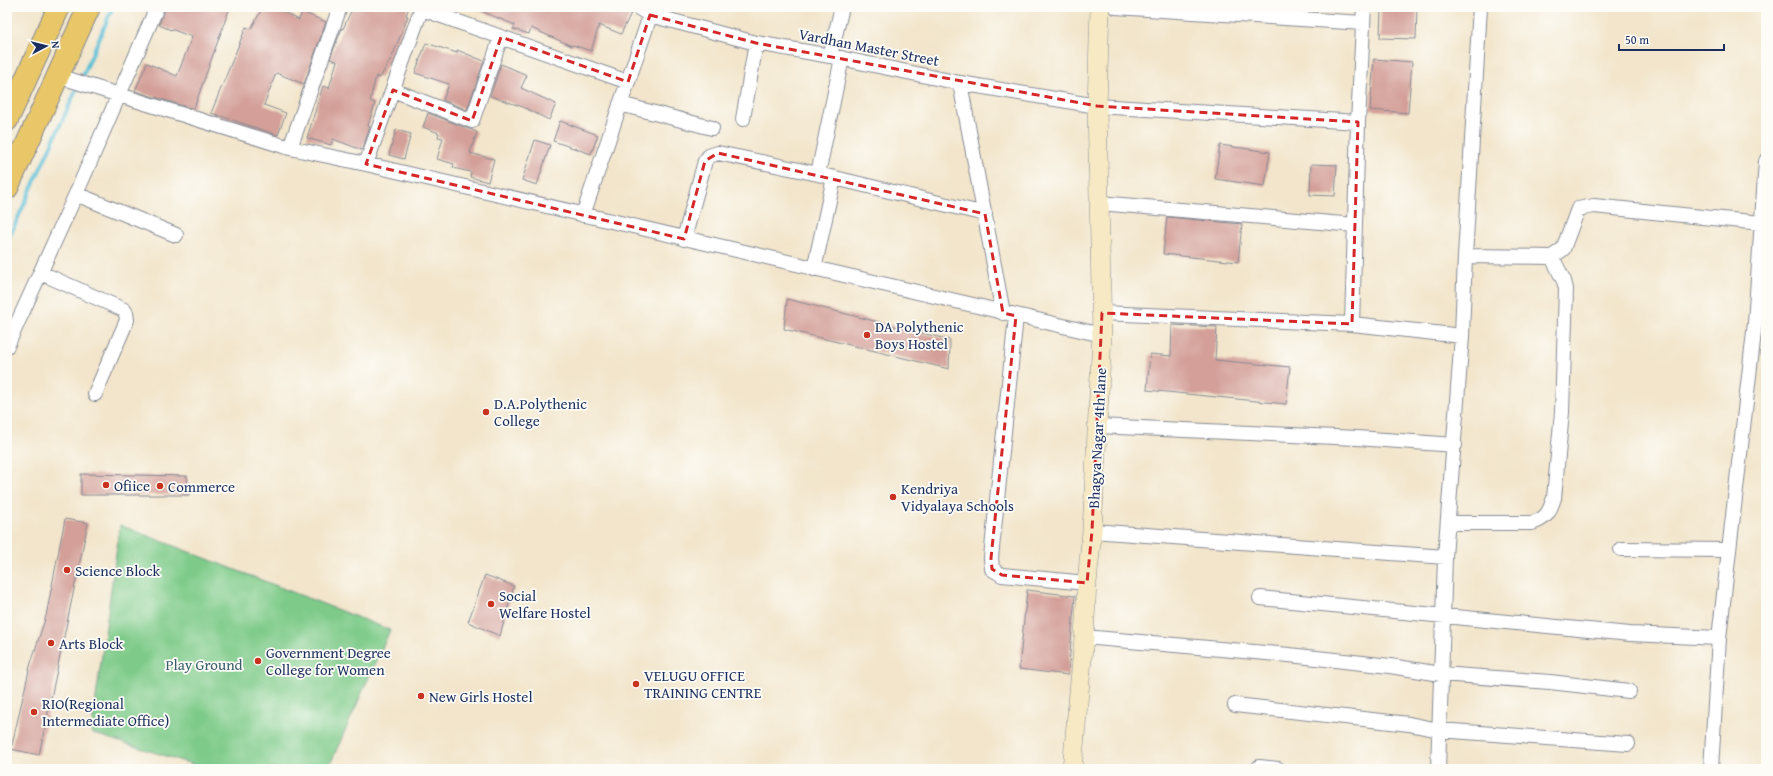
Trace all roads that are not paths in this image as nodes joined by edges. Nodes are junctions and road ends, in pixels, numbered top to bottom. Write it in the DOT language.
graph roads {
  1 [pos="59,7"];
  2 [pos="89,7"];
  3 [pos="157,7"];
  4 [pos="340,7"];
  5 [pos="637,7"];
  6 [pos="842,7"];
  7 [pos="1100,7"];
  8 [pos="1116,7"];
  9 [pos="1364,7"];
  10 [pos="1480,7"];
  11 [pos="422,8"];
  12 [pos="652,11"];
  13 [pos="1363,23"];
  14 [pos="501,37"];
  15 [pos="756,43"];
  16 [pos="836,57"];
  17 [pos="58,76"];
  18 [pos="628,82"];
  19 [pos="960,83"];
  20 [pos="393,90"];
  21 [pos="118,94"];
  22 [pos="620,104"];
  23 [pos="1097,106"];
  24 [pos="743,119"];
  25 [pos="7,120"];
  26 [pos="1358,122"];
  27 [pos="712,128"];
  28 [pos="290,148"];
  29 [pos="1766,162"];
  30 [pos="366,164"];
  31 [pos="818,174"];
  32 [pos="834,178"];
  33 [pos="7,188"];
  34 [pos="76,194"];
  35 [pos="1099,203"];
  36 [pos="984,214"];
  37 [pos="583,215"];
  38 [pos="1761,223"];
  39 [pos="1355,225"];
  40 [pos="176,235"];
  41 [pos="684,239"];
  42 [pos="1465,256"];
  43 [pos="1552,257"];
  44 [pos="814,269"];
  45 [pos="40,273"];
  46 [pos="1102,313"];
  47 [pos="1010,314"];
  48 [pos="1352,324"];
  49 [pos="1102,335"];
  50 [pos="1462,336"];
  51 [pos="7,346"];
  52 [pos="95,394"];
  53 [pos="1097,426"];
  54 [pos="1455,444"];
  55 [pos="1449,523"];
  56 [pos="1092,531"];
  57 [pos="1621,549"];
  58 [pos="1729,550"];
  59 [pos="1445,557"];
  60 [pos="1087,583"];
  61 [pos="1260,598"];
  62 [pos="1442,616"];
  63 [pos="1084,637"];
  64 [pos="1719,638"];
  65 [pos="1441,674"];
  66 [pos="1629,691"];
  67 [pos="1235,705"];
  68 [pos="1439,730"];
  69 [pos="1628,744"];
  70 [pos="1259,767"];
  71 [pos="1072,769"];
  72 [pos="1278,769"];
  73 [pos="1438,769"];
  74 [pos="1711,769"];
  1 -- 25 [label="main road"];
  2 -- 17 [label="main road"];
  3 -- 21 [label="street"];
  4 -- 28 [label="street"];
  5 -- 12 [label="street, Vardhan Master Street"];
  6 -- 16 [label="street"];
  7 -- 23 [label="main road, Bhagya Nagar 4th lane"];
  8 -- 13 [label="street"];
  9 -- 13 [label="street"];
  10 -- 42 [label="street"];
  11 -- 14 [label="street"];
  11 -- 20 [label="street"];
  12 -- 15 [label="street, Vardhan Master Street"];
  12 -- 18 [label="street"];
  13 -- 26 [label="street"];
  14 -- 18 [label="street"];
  14 -- 20 [label="street"];
  15 -- 16 [label="street, Vardhan Master Street"];
  15 -- 24 [label="street"];
  16 -- 19 [label="street, Vardhan Master Street"];
  16 -- 31 [label="street"];
  17 -- 21 [label="street"];
  17 -- 33 [label="main road"];
  18 -- 22 [label="street"];
  19 -- 23 [label="street, Vardhan Master Street"];
  19 -- 36 [label="street"];
  20 -- 30 [label="street"];
  21 -- 28 [label="street"];
  21 -- 34 [label="street"];
  22 -- 27 [label="street"];
  22 -- 37 [label="street"];
  23 -- 26 [label="street, Vardhan Master Street"];
  23 -- 35 [label="main road, Bhagya Nagar 4th lane"];
  26 -- 39 [label="street"];
  28 -- 30 [label="street"];
  29 -- 38 [label="street"];
  30 -- 37 [label="street"];
  31 -- 32 [label="street"];
  31 -- 41 [label="street"];
  32 -- 36 [label="street"];
  32 -- 44 [label="street"];
  34 -- 40 [label="street"];
  34 -- 45 [label="street"];
  35 -- 39 [label="street"];
  35 -- 46 [label="main road, Bhagya Nagar 4th lane"];
  36 -- 47 [label="street"];
  37 -- 41 [label="street"];
  38 -- 43 [label="street"];
  38 -- 58 [label="street"];
  39 -- 48 [label="street"];
  41 -- 44 [label="street"];
  42 -- 43 [label="street"];
  42 -- 50 [label="street"];
  43 -- 55 [label="street"];
  44 -- 47 [label="street"];
  45 -- 51 [label="street"];
  45 -- 52 [label="street"];
  46 -- 48 [label="street"];
  46 -- 49 [label="main road, Bhagya Nagar 4th lane"];
  47 -- 49 [label="street"];
  47 -- 60 [label="street"];
  48 -- 50 [label="street"];
  49 -- 53 [label="main road, Bhagya Nagar 4th lane"];
  50 -- 54 [label="street"];
  53 -- 54 [label="street"];
  53 -- 56 [label="main road, Bhagya Nagar 4th lane"];
  54 -- 55 [label="street"];
  55 -- 59 [label="street"];
  56 -- 59 [label="street"];
  56 -- 60 [label="main road, Bhagya Nagar 4th lane"];
  57 -- 58 [label="street"];
  58 -- 64 [label="street"];
  59 -- 62 [label="street"];
  60 -- 63 [label="main road, Bhagya Nagar 4th lane"];
  61 -- 62 [label="street"];
  62 -- 64 [label="street"];
  62 -- 65 [label="street"];
  63 -- 65 [label="street"];
  63 -- 71 [label="main road, Bhagya Nagar 4th lane"];
  64 -- 74 [label="street"];
  65 -- 66 [label="street"];
  65 -- 68 [label="street"];
  67 -- 68 [label="street"];
  68 -- 69 [label="street"];
  68 -- 73 [label="street"];
  70 -- 72 [label="street"];
}
